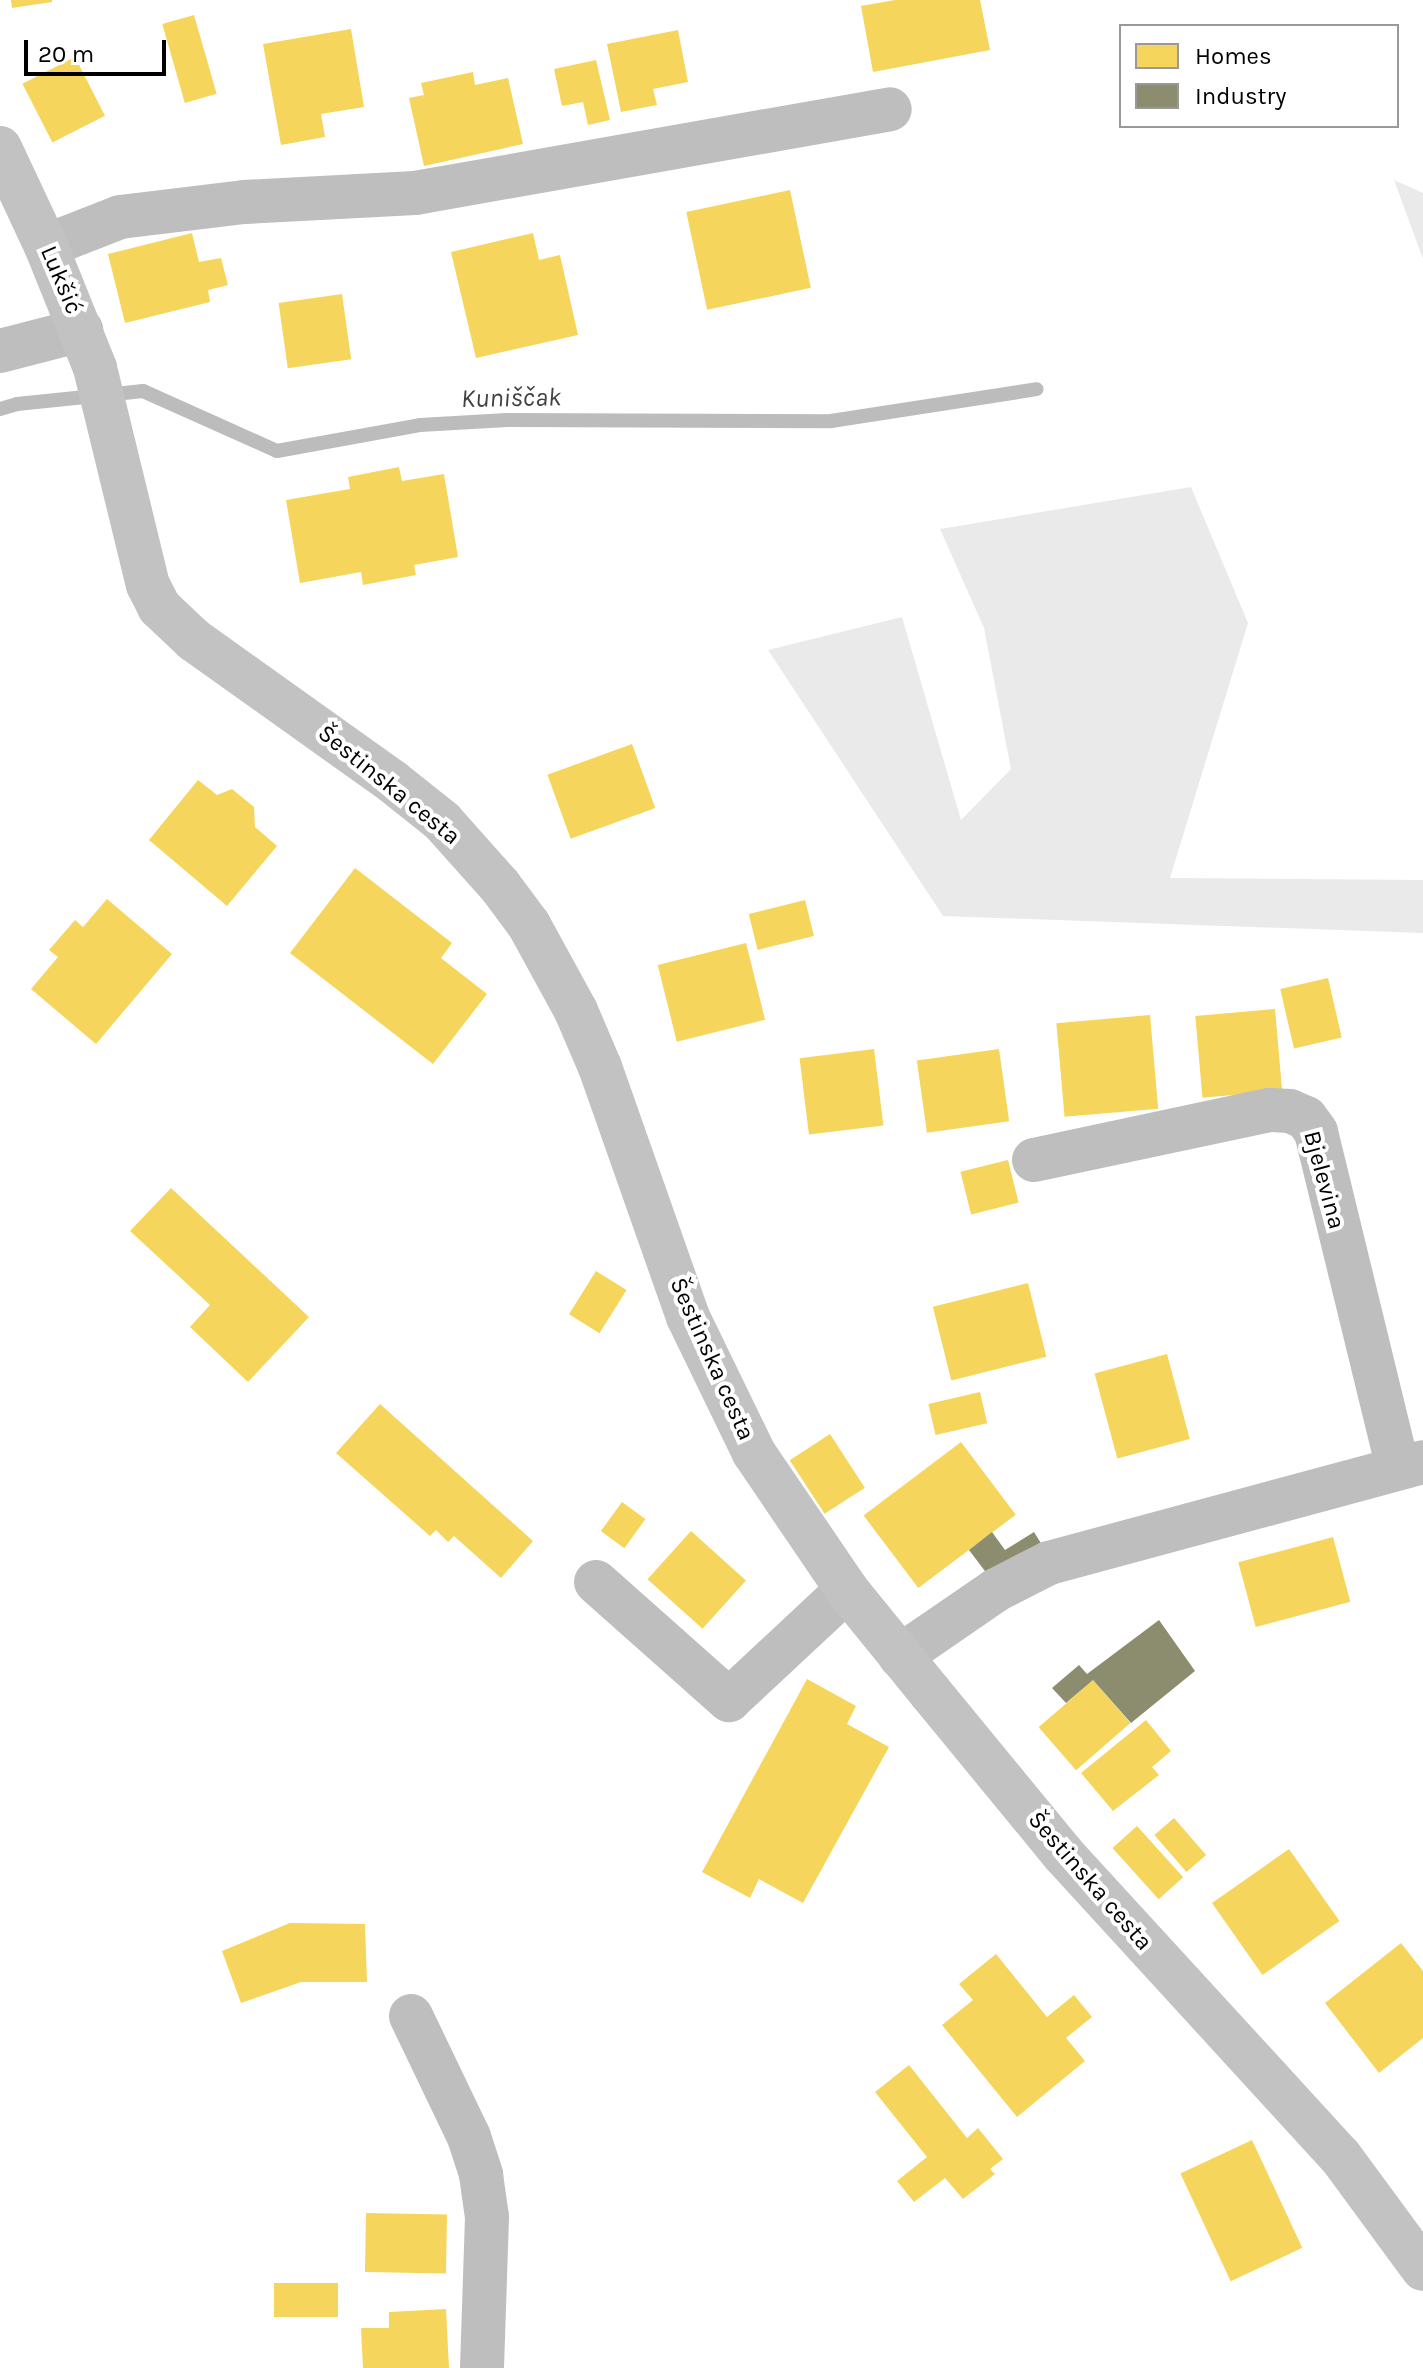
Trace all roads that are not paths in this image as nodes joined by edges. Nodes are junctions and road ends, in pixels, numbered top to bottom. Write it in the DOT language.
graph roads {
  1 [pos="890,109"];
  2 [pos="0,148"];
  3 [pos="46,246"];
  4 [pos="88,349"];
  5 [pos="0,351"];
  6 [pos="109,418"];
  7 [pos="1034,1160"];
  8 [pos="1410,1465"];
  9 [pos="596,1582"];
  10 [pos="847,1590"];
  11 [pos="900,1656"];
  12 [pos="411,2016"];
  13 [pos="1423,2269"];
  14 [pos="482,2368"];
  1 -- 3 [label="street"];
  2 -- 3 [label="main road, Lukšić"];
  3 -- 4 [label="main road, Lukšić"];
  4 -- 5 [label="street"];
  4 -- 6 [label="main road, Lukšić"];
  6 -- 10 [label="main road, Šestinska cesta"];
  7 -- 8 [label="street, Bjelevina"];
  8 -- 11 [label="street, Bjelevina"];
  9 -- 10 [label="street"];
  10 -- 11 [label="main road, Šestinska cesta"];
  11 -- 13 [label="main road, Šestinska cesta"];
  12 -- 14 [label="street"];
}
